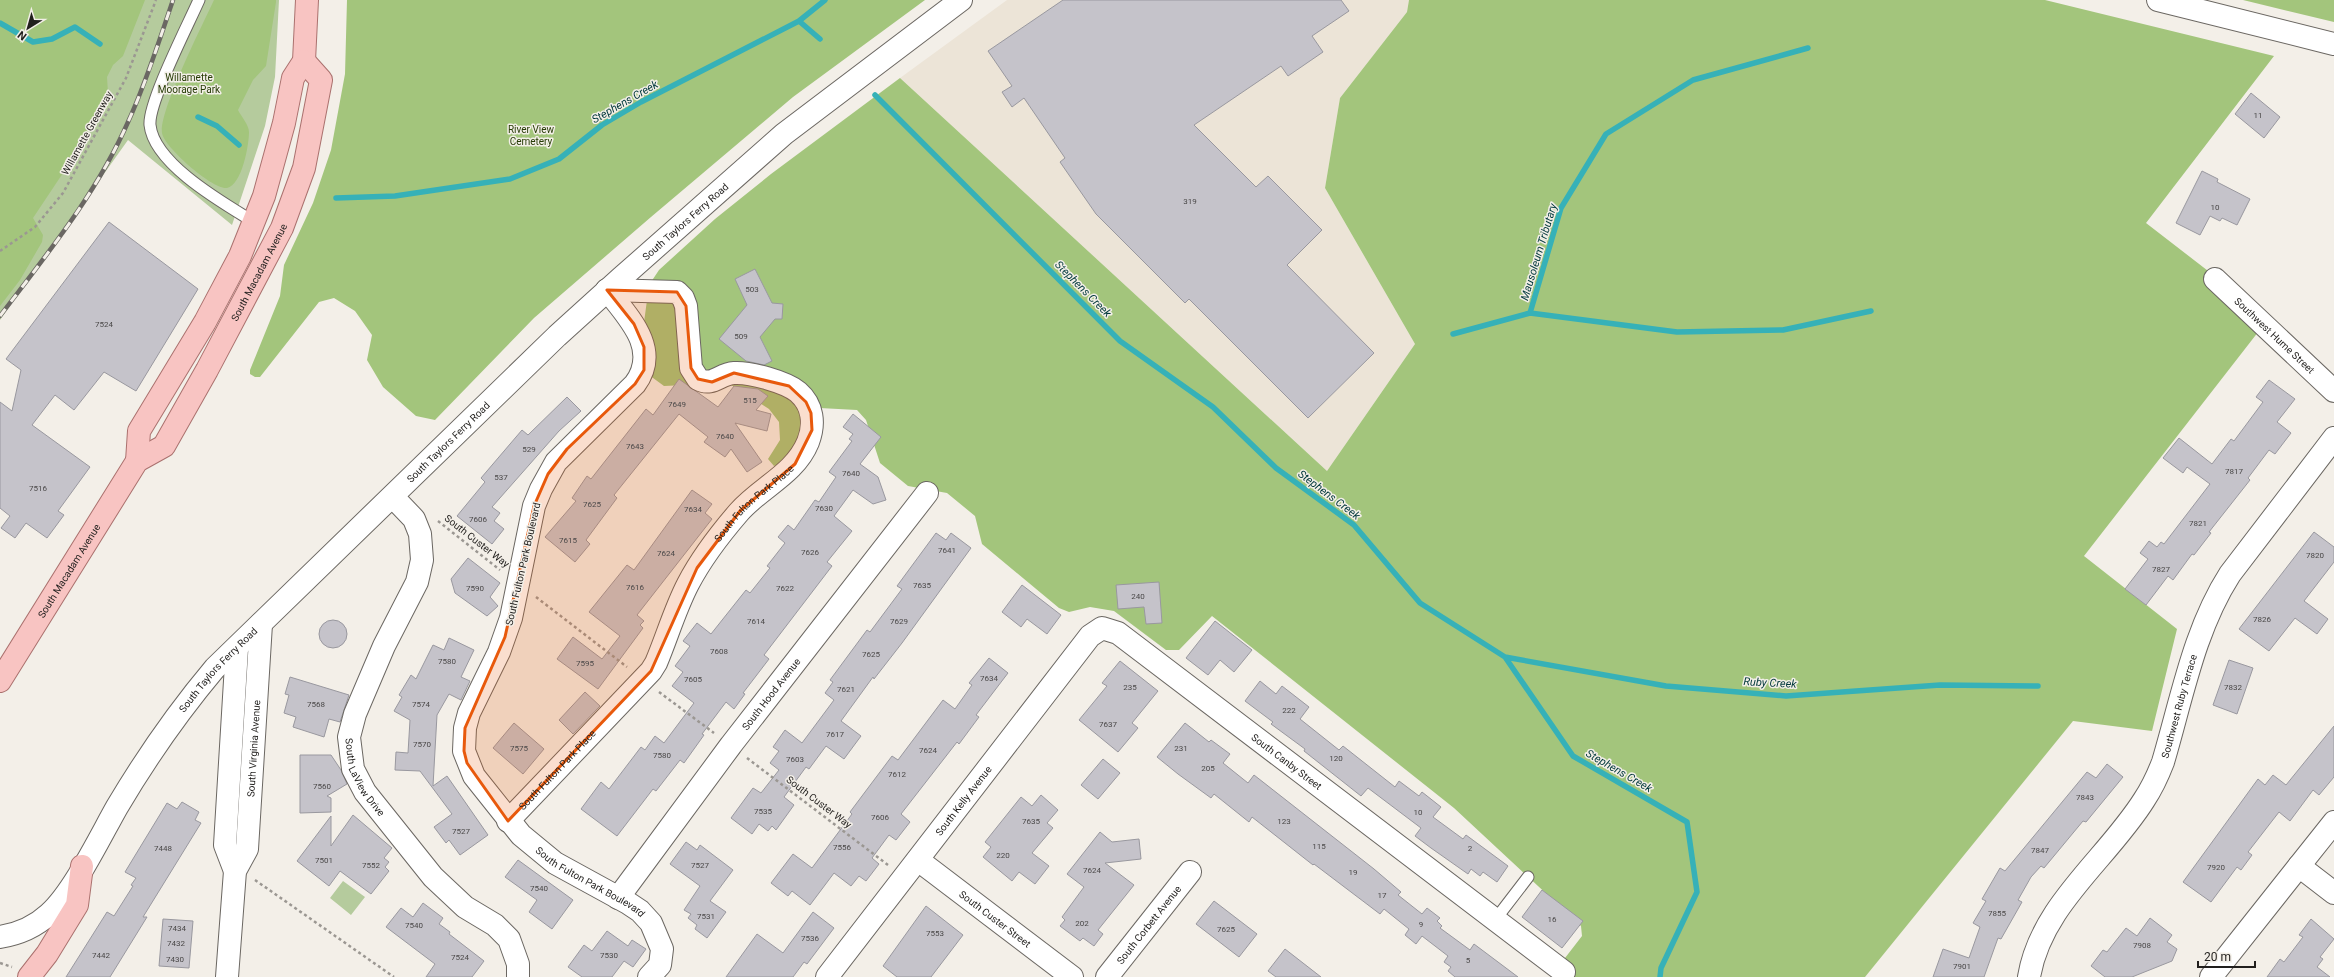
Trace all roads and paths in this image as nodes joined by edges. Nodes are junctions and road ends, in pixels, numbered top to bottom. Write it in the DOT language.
graph roads {
  1 [pos="156,0"];
  2 [pos="199,0"];
  3 [pos="307,0"];
  4 [pos="961,0"];
  5 [pos="2158,0"];
  6 [pos="2334,44"];
  7 [pos="304,61"];
  8 [pos="254,222"];
  9 [pos="0,251"];
  10 [pos="267,257"];
  11 [pos="2215,279"];
  12 [pos="607,290"];
  13 [pos="2334,391"];
  14 [pos="2334,438"];
  15 [pos="137,461"];
  16 [pos="927,493"];
  17 [pos="393,496"];
  18 [pos="414,519"];
  19 [pos="501,571"];
  20 [pos="546,605"];
  21 [pos="261,624"];
  22 [pos="1102,628"];
  23 [pos="237,648"];
  24 [pos="629,669"];
  25 [pos="0,681"];
  26 [pos="659,691"];
  27 [pos="718,735"];
  28 [pos="743,755"];
  29 [pos="508,820"];
  30 [pos="2334,822"];
  31 [pos="918,860"];
  32 [pos="885,862"];
  33 [pos="82,866"];
  34 [pos="2298,866"];
  35 [pos="235,871"];
  36 [pos="1190,872"];
  37 [pos="1528,878"];
  38 [pos="260,883"];
  39 [pos="2334,894"];
  40 [pos="618,898"];
  41 [pos="1495,920"];
  42 [pos="0,937"];
  43 [pos="0,963"];
  44 [pos="1564,972"];
  45 [pos="24,974"];
  46 [pos="227,977"];
  47 [pos="394,977"];
  48 [pos="518,977"];
  49 [pos="649,977"];
  50 [pos="828,977"];
  51 [pos="1072,977"];
  52 [pos="1107,977"];
  53 [pos="2028,977"];
  54 [pos="2212,977"];
  1 -- 9 [label="path, Willamette Greenway"];
  2 -- 8 [label="lane"];
  3 -- 7 [label="main road"];
  4 -- 12 [label="street, South Taylors Ferry Road"];
  5 -- 6 [label="street"];
  7 -- 8 [label="main road, South Macadam Avenue"];
  7 -- 10 [label="main road, South Macadam Avenue"];
  8 -- 10 [label="main road"];
  8 -- 15 [label="main road, South Macadam Avenue"];
  10 -- 15 [label="main road, South Macadam Avenue"];
  11 -- 13 [label="street, Southwest Hume Street"];
  12 -- 17 [label="street, South Taylors Ferry Road"];
  12 -- 29 [label="street, South Fulton Park Boulevard"];
  12 -- 29 [label="street, South Fulton Park Place"];
  14 -- 53 [label="street, Southwest Ruby Terrace"];
  15 -- 25 [label="main road, South Macadam Avenue"];
  16 -- 40 [label="street, South Hood Avenue"];
  17 -- 18 [label="street, South LaView Drive"];
  17 -- 21 [label="street, South Taylors Ferry Road"];
  18 -- 19 [label="path, South Custer Way"];
  18 -- 48 [label="street, South LaView Drive"];
  20 -- 24 [label="path"];
  21 -- 23 [label="street, South Taylors Ferry Road"];
  21 -- 35 [label="street, South Virginia Avenue"];
  22 -- 31 [label="street, South Kelly Avenue"];
  22 -- 41 [label="street, South Canby Street"];
  23 -- 33 [label="street, South Taylors Ferry Road"];
  23 -- 35 [label="street, South Virginia Avenue"];
  26 -- 27 [label="path"];
  28 -- 32 [label="path, South Custer Way"];
  29 -- 40 [label="street, South Fulton Park Boulevard"];
  30 -- 34 [label="street"];
  31 -- 50 [label="street, South Kelly Avenue"];
  31 -- 51 [label="street, South Custer Street"];
  33 -- 42 [label="street, South Taylors Ferry Road"];
  33 -- 45 [label="main road"];
  34 -- 39 [label="street"];
  34 -- 54 [label="street"];
  35 -- 46 [label="street, South Virginia Avenue"];
  36 -- 52 [label="street, South Corbett Avenue"];
  37 -- 41 [label="lane"];
  38 -- 47 [label="path"];
  40 -- 49 [label="street, South Fulton Park Boulevard"];
  41 -- 44 [label="street, South Canby Street"];
  43 -- 45 [label="path"];
}
